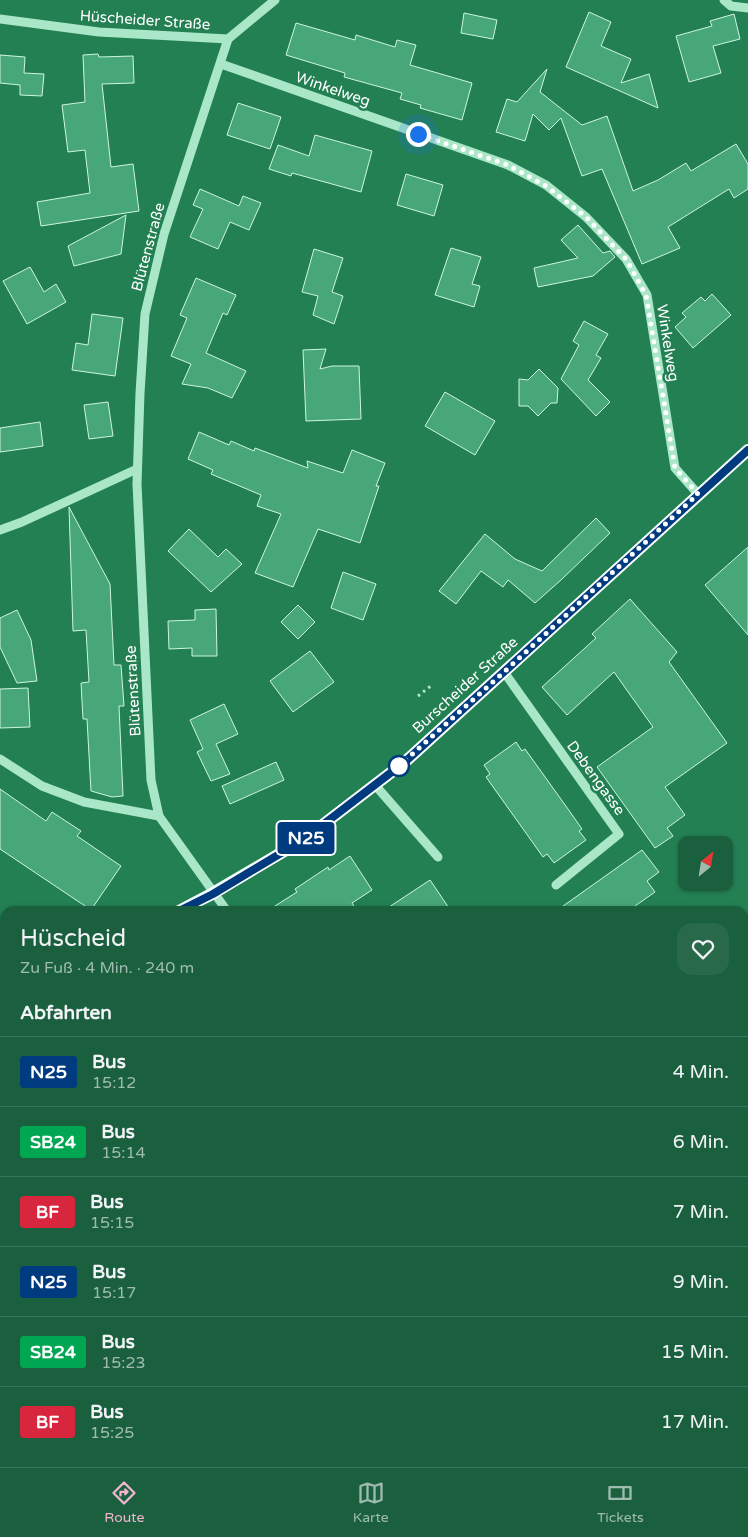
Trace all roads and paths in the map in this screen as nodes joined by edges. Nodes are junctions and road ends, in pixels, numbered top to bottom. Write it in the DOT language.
graph roads {
  1 [pos="275,0"];
  2 [pos="724,0"];
  3 [pos="748,8"];
  4 [pos="0,19"];
  5 [pos="228,39"];
  6 [pos="221,64"];
  7 [pos="748,450"];
  8 [pos="137,469"];
  9 [pos="698,494"];
  10 [pos="0,530"];
  11 [pos="504,672"];
  12 [pos="432,685"];
  13 [pos="418,696"];
  14 [pos="0,759"];
  15 [pos="375,785"];
  16 [pos="159,816"];
  17 [pos="438,857"];
  18 [pos="556,885"];
  19 [pos="213,894"];
  20 [pos="189,906"];
  21 [pos="223,906"];
  1 -- 5 [label="street, Hüscheider Straße"];
  2 -- 3 [label="street"];
  4 -- 5 [label="street, Hüscheider Straße"];
  5 -- 6 [label="street, Blütenstraße"];
  6 -- 8 [label="street, Blütenstraße"];
  6 -- 9 [label="street, Winkelweg"];
  7 -- 9 [label="main road, Burscheider Straße"];
  8 -- 10 [label="street"];
  8 -- 16 [label="street, Blütenstraße"];
  9 -- 11 [label="main road, Burscheider Straße"];
  11 -- 15 [label="main road, Burscheider Straße"];
  11 -- 18 [label="street, Debengasse"];
  12 -- 13 [label="path"];
  14 -- 16 [label="street"];
  15 -- 17 [label="street"];
  15 -- 19 [label="main road, Burscheider Straße"];
  16 -- 19 [label="street, Blütenstraße"];
  19 -- 20 [label="main road, Burscheider Straße"];
  19 -- 21 [label="street, Blütenstraße"];
}
